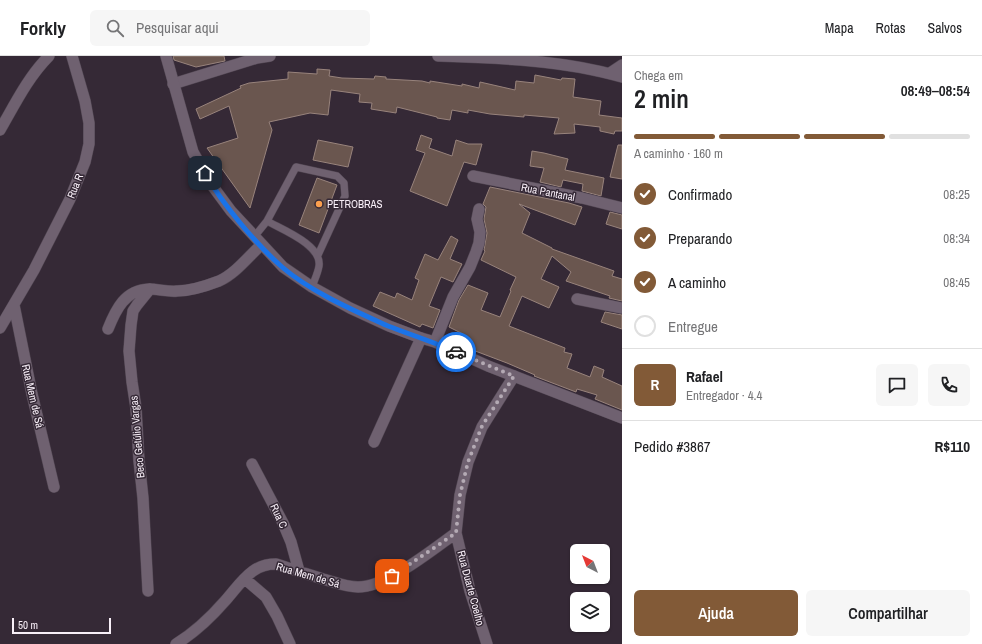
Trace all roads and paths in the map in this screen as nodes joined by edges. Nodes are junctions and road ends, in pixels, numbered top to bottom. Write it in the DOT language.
graph roads {
  1 [pos="49,56"];
  2 [pos="72,56"];
  3 [pos="166,56"];
  4 [pos="270,56"];
  5 [pos="438,56"];
  6 [pos="471,56"];
  7 [pos="622,65"];
  8 [pos="610,73"];
  9 [pos="622,77"];
  10 [pos="173,84"];
  11 [pos="0,130"];
  12 [pos="473,176"];
  13 [pos="622,208"];
  14 [pos="479,209"];
  15 [pos="267,221"];
  16 [pos="257,241"];
  17 [pos="318,255"];
  18 [pos="312,287"];
  19 [pos="150,289"];
  20 [pos="577,299"];
  21 [pos="14,306"];
  22 [pos="622,308"];
  23 [pos="0,328"];
  24 [pos="108,329"];
  25 [pos="421,338"];
  26 [pos="435,342"];
  27 [pos="514,376"];
  28 [pos="622,418"];
  29 [pos="374,442"];
  30 [pos="252,464"];
  31 [pos="54,487"];
  32 [pos="456,533"];
  33 [pos="299,571"];
  34 [pos="245,579"];
  35 [pos="148,591"];
  36 [pos="176,644"];
  37 [pos="290,644"];
  38 [pos="487,644"];
  1 -- 11 [label="street"];
  2 -- 21 [label="street, Rua R"];
  3 -- 10 [label="street"];
  4 -- 10 [label="street"];
  5 -- 6 [label="street"];
  6 -- 8 [label="street"];
  7 -- 8 [label="street"];
  8 -- 9 [label="street"];
  10 -- 16 [label="street"];
  12 -- 13 [label="street, Rua Pantanal"];
  14 -- 26 [label="street"];
  15 -- 16 [label="lane"];
  15 -- 17 [label="lane"];
  15 -- 17 [label="lane"];
  16 -- 18 [label="street"];
  16 -- 19 [label="street"];
  17 -- 18 [label="lane"];
  18 -- 25 [label="street"];
  19 -- 24 [label="street"];
  19 -- 35 [label="street, Beco Getúlio Vargas"];
  20 -- 22 [label="street"];
  21 -- 23 [label="street"];
  21 -- 31 [label="street, Rua Mem de Sá"];
  25 -- 26 [label="street"];
  25 -- 29 [label="street"];
  26 -- 27 [label="street"];
  27 -- 28 [label="street"];
  27 -- 32 [label="street, Rua Duarte Coelho"];
  30 -- 33 [label="street, Rua C"];
  32 -- 33 [label="street, Rua Mem de Sá"];
  32 -- 38 [label="street, Rua Duarte Coelho"];
  33 -- 34 [label="street, Rua Mem de Sá"];
  34 -- 36 [label="street, Rua Mem de Sá"];
  34 -- 37 [label="street"];
}
